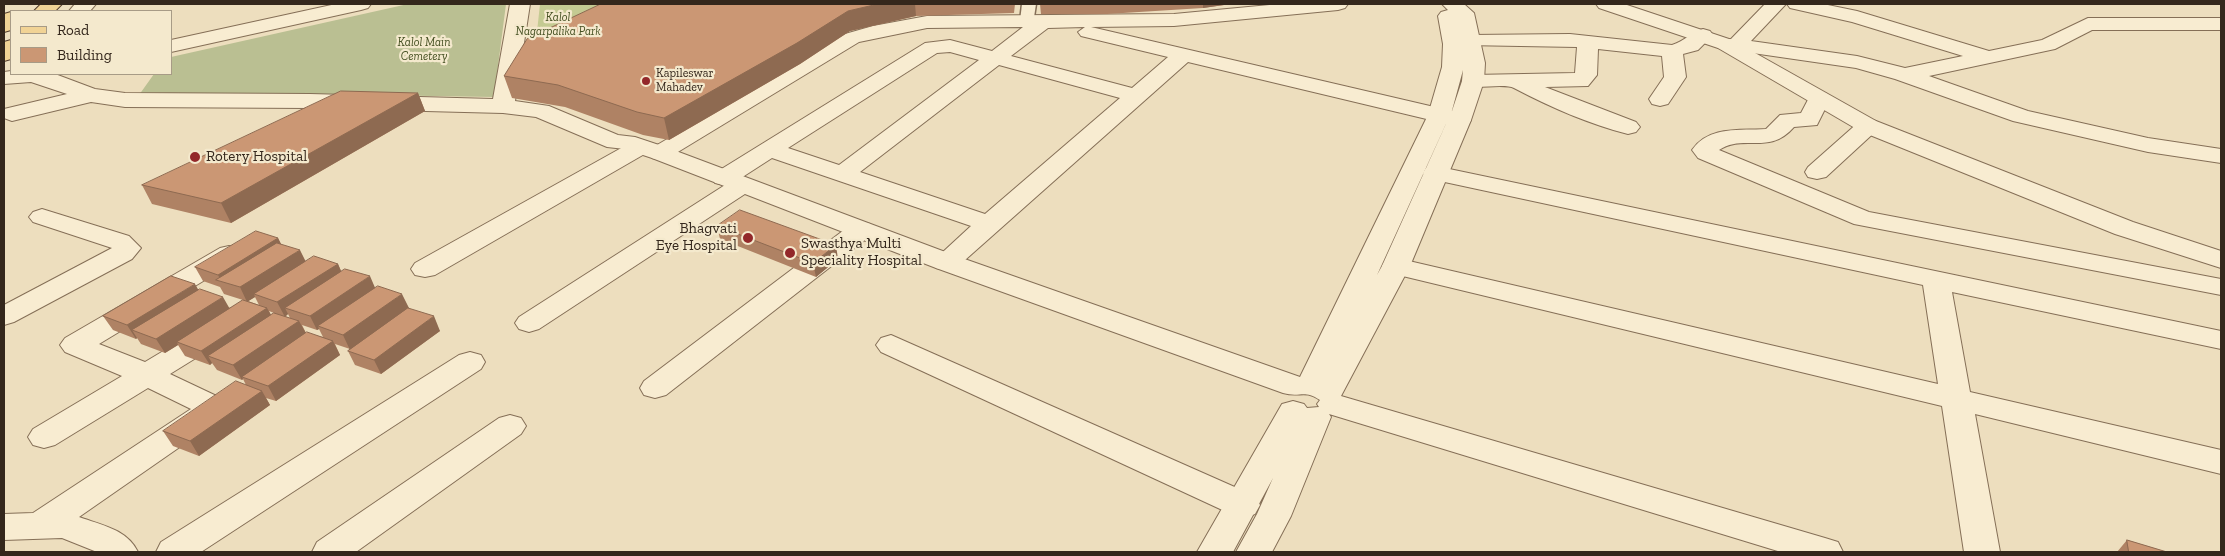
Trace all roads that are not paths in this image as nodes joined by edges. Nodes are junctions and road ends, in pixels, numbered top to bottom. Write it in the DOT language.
graph roads {
  1 [pos="361,4"];
  2 [pos="520,4"];
  3 [pos="1338,4"];
  4 [pos="1606,4"];
  5 [pos="1776,4"];
  6 [pos="1797,4"];
  7 [pos="1453,5"];
  8 [pos="1244,8"];
  9 [pos="1033,15"];
  10 [pos="2221,24"];
  11 [pos="1703,35"];
  12 [pos="1588,41"];
  13 [pos="1471,42"];
  14 [pos="1730,44"];
  15 [pos="172,46"];
  16 [pos="1672,51"];
  17 [pos="1184,54"];
  18 [pos="996,57"];
  19 [pos="1989,58"];
  20 [pos="1903,74"];
  21 [pos="30,75"];
  22 [pos="37,75"];
  23 [pos="40,75"];
  24 [pos="4,78"];
  25 [pos="1473,81"];
  26 [pos="1516,81"];
  27 [pos="91,96"];
  28 [pos="1137,96"];
  29 [pos="1660,99"];
  30 [pos="1819,99"];
  31 [pos="503,106"];
  32 [pos="1450,118"];
  33 [pos="8,121"];
  34 [pos="1868,126"];
  35 [pos="1628,127"];
  36 [pos="637,149"];
  37 [pos="769,149"];
  38 [pos="2221,156"];
  39 [pos="1817,172"];
  40 [pos="1435,173"];
  41 [pos="842,174"];
  42 [pos="732,185"];
  43 [pos="42,217"];
  44 [pos="989,224"];
  45 [pos="856,234"];
  46 [pos="239,248"];
  47 [pos="2221,260"];
  48 [pos="946,262"];
  49 [pos="1396,266"];
  50 [pos="425,269"];
  51 [pos="1936,279"];
  52 [pos="2221,287"];
  53 [pos="4,316"];
  54 [pos="238,319"];
  55 [pos="529,323"];
  56 [pos="2221,340"];
  57 [pos="892,345"];
  58 [pos="470,362"];
  59 [pos="148,375"];
  60 [pos="655,388"];
  61 [pos="1956,398"];
  62 [pos="1309,399"];
  63 [pos="510,426"];
  64 [pos="44,437"];
  65 [pos="2221,462"];
  66 [pos="1242,505"];
  67 [pos="39,526"];
  68 [pos="4,527"];
  69 [pos="120,552"];
  70 [pos="174,552"];
  71 [pos="330,552"];
  72 [pos="1215,552"];
  73 [pos="1254,552"];
  74 [pos="1825,552"];
  75 [pos="1982,552"];
  1 -- 15 [label="street"];
  2 -- 31 [label="street"];
  3 -- 8 [label="street"];
  4 -- 11 [label="street"];
  5 -- 14 [label="street"];
  6 -- 19 [label="street"];
  7 -- 13 [label="street"];
  7 -- 32 [label="street"];
  8 -- 9 [label="street"];
  9 -- 17 [label="street"];
  9 -- 18 [label="street"];
  9 -- 36 [label="street"];
  10 -- 19 [label="street"];
  11 -- 14 [label="street"];
  11 -- 16 [label="street"];
  12 -- 13 [label="street"];
  12 -- 16 [label="street"];
  12 -- 26 [label="street"];
  13 -- 25 [label="street"];
  14 -- 20 [label="street"];
  14 -- 30 [label="street"];
  16 -- 29 [label="street"];
  17 -- 28 [label="street"];
  17 -- 32 [label="street"];
  18 -- 28 [label="street"];
  18 -- 37 [label="street"];
  18 -- 41 [label="street"];
  19 -- 20 [label="street"];
  20 -- 38 [label="street"];
  21 -- 24 [label="street"];
  22 -- 33 [label="street"];
  23 -- 27 [label="street"];
  25 -- 26 [label="street"];
  25 -- 32 [label="street"];
  26 -- 35 [label="street"];
  27 -- 31 [label="street"];
  27 -- 33 [label="street"];
  28 -- 44 [label="street"];
  30 -- 34 [label="street"];
  30 -- 52 [label="street"];
  31 -- 36 [label="street"];
  32 -- 40 [label="street"];
  32 -- 62 [label="street"];
  34 -- 39 [label="street"];
  34 -- 47 [label="street"];
  36 -- 42 [label="street"];
  36 -- 50 [label="street"];
  37 -- 41 [label="street"];
  37 -- 42 [label="street"];
  40 -- 49 [label="street"];
  40 -- 51 [label="street"];
  41 -- 44 [label="street"];
  42 -- 45 [label="street"];
  42 -- 55 [label="street"];
  43 -- 53 [label="street"];
  44 -- 48 [label="street"];
  45 -- 48 [label="street"];
  45 -- 60 [label="street"];
  45 -- 62 [label="street"];
  46 -- 59 [label="street"];
  48 -- 62 [label="street"];
  49 -- 61 [label="street"];
  49 -- 62 [label="street"];
  51 -- 56 [label="street"];
  51 -- 61 [label="street"];
  54 -- 59 [label="street"];
  57 -- 66 [label="street"];
  58 -- 70 [label="street"];
  59 -- 64 [label="street"];
  59 -- 67 [label="street"];
  61 -- 65 [label="street"];
  61 -- 75 [label="street"];
  62 -- 66 [label="street"];
  62 -- 73 [label="street"];
  62 -- 74 [label="street"];
  63 -- 71 [label="street"];
  66 -- 72 [label="street"];
  67 -- 68 [label="street"];
  67 -- 69 [label="street"];
}
